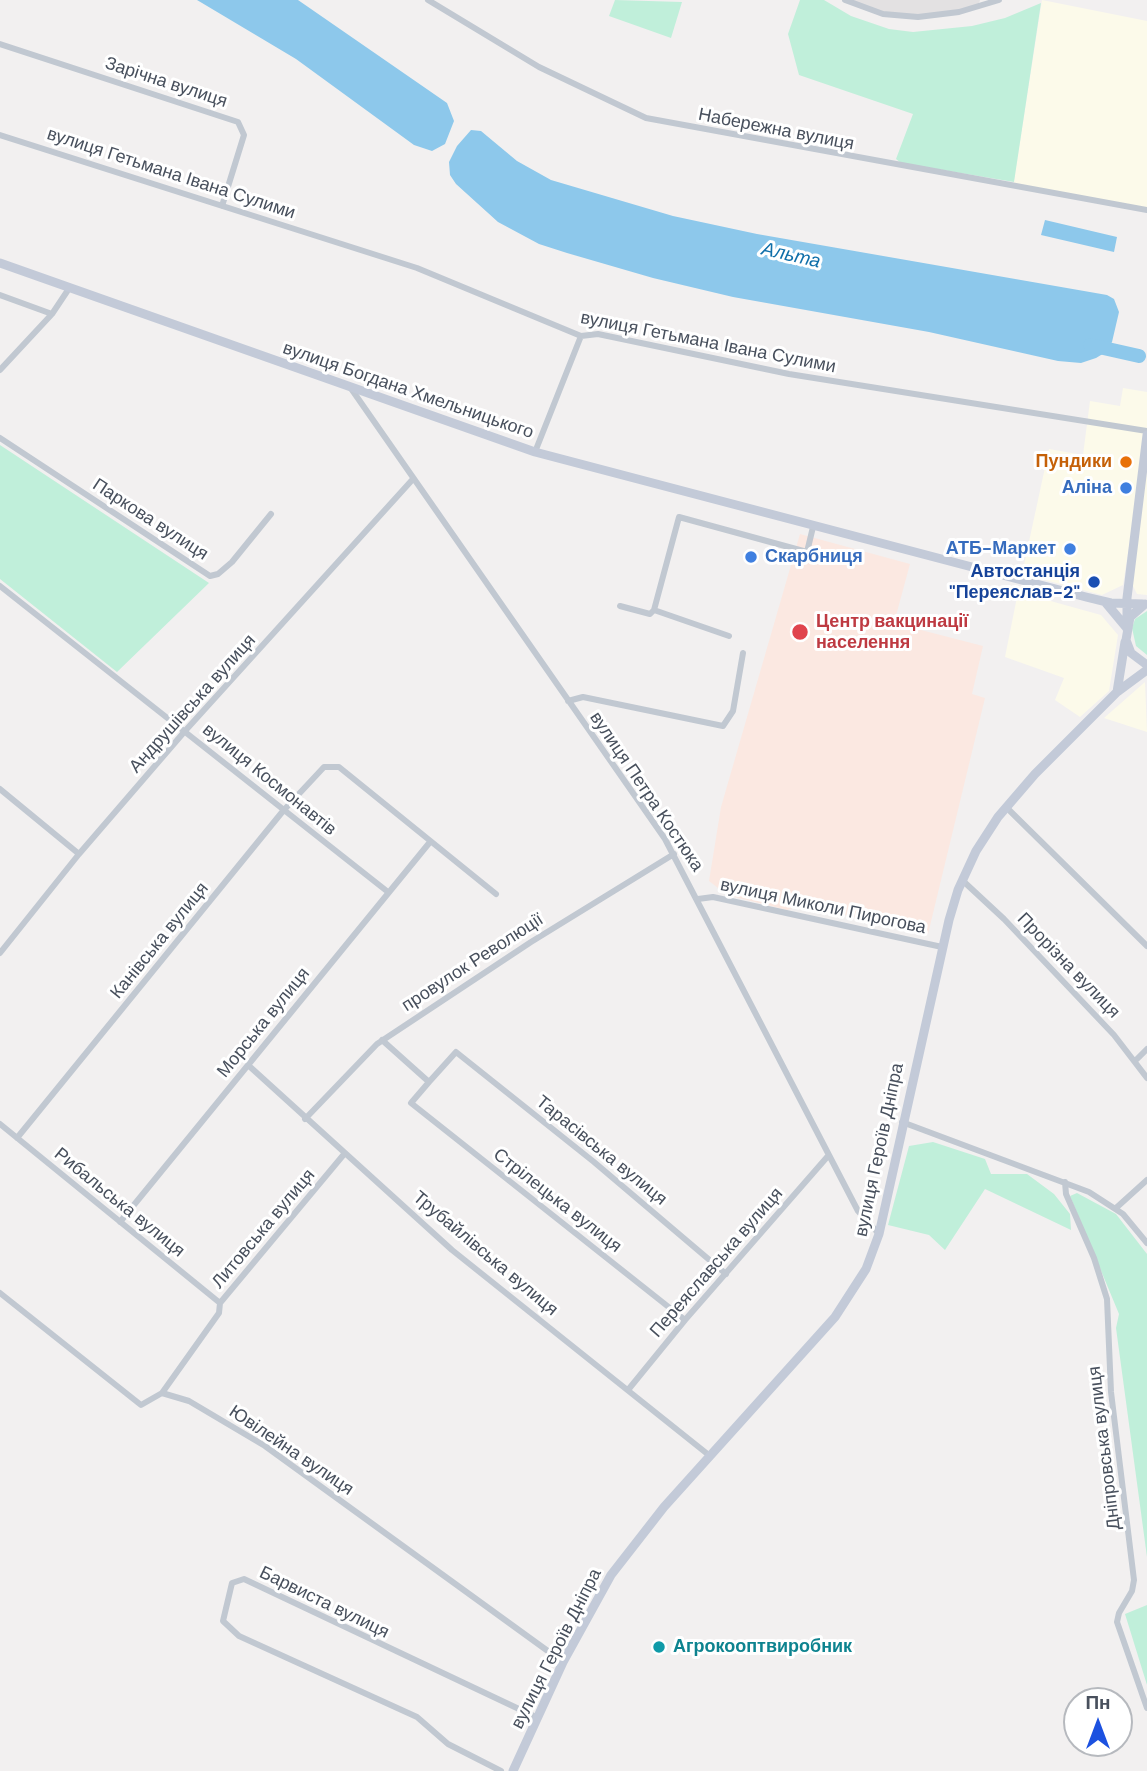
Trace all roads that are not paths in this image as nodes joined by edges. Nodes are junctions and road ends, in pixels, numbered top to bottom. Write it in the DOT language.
graph roads {
  1 [pos="428,0"];
  2 [pos="845,0"];
  3 [pos="999,0"];
  4 [pos="0,44"];
  5 [pos="0,135"];
  6 [pos="222,206"];
  7 [pos="1147,210"];
  8 [pos="0,263"];
  9 [pos="70,287"];
  10 [pos="0,295"];
  11 [pos="52,314"];
  12 [pos="581,336"];
  13 [pos="0,370"];
  14 [pos="350,387"];
  15 [pos="1147,433"];
  16 [pos="0,438"];
  17 [pos="534,452"];
  18 [pos="413,479"];
  19 [pos="271,514"];
  20 [pos="813,527"];
  21 [pos="1128,584"];
  22 [pos="0,586"];
  23 [pos="1103,601"];
  24 [pos="1126,604"];
  25 [pos="1145,604"];
  26 [pos="620,606"];
  27 [pos="654,610"];
  28 [pos="1127,629"];
  29 [pos="729,636"];
  30 [pos="1126,640"];
  31 [pos="743,653"];
  32 [pos="1147,667"];
  33 [pos="1117,692"];
  34 [pos="568,701"];
  35 [pos="185,731"];
  36 [pos="0,789"];
  37 [pos="1006,807"];
  38 [pos="283,811"];
  39 [pos="430,842"];
  40 [pos="79,854"];
  41 [pos="674,854"];
  42 [pos="961,880"];
  43 [pos="388,892"];
  44 [pos="496,894"];
  45 [pos="698,899"];
  46 [pos="1147,946"];
  47 [pos="942,947"];
  48 [pos="0,953"];
  49 [pos="382,1040"];
  50 [pos="1147,1048"];
  51 [pos="1136,1060"];
  52 [pos="248,1065"];
  53 [pos="1147,1078"];
  54 [pos="429,1082"];
  55 [pos="305,1119"];
  56 [pos="902,1122"];
  57 [pos="0,1124"];
  58 [pos="17,1138"];
  59 [pos="345,1153"];
  60 [pos="828,1156"];
  61 [pos="1147,1180"];
  62 [pos="1065,1182"];
  63 [pos="1116,1208"];
  64 [pos="120,1222"];
  65 [pos="879,1234"];
  66 [pos="1147,1242"];
  67 [pos="726,1274"];
  68 [pos="0,1293"];
  69 [pos="220,1303"];
  70 [pos="685,1320"];
  71 [pos="628,1390"];
  72 [pos="162,1393"];
  73 [pos="710,1456"];
  74 [pos="563,1662"];
  75 [pos="1147,1708"];
  76 [pos="538,1718"];
  77 [pos="501,1771"];
  78 [pos="513,1771"];
  1 -- 7 [label="street, Набережна вулиця"];
  2 -- 3 [label="street"];
  4 -- 6 [label="street, Зарічна вулиця"];
  5 -- 6 [label="street, вулиця Гетьмана Івана Сулими"];
  6 -- 12 [label="street, вулиця Гетьмана Івана Сулими"];
  8 -- 9 [label="main road, вулиця Богдана Хмельницького"];
  9 -- 11 [label="street"];
  9 -- 14 [label="main road, вулиця Богдана Хмельницького"];
  10 -- 11 [label="street"];
  11 -- 13 [label="street"];
  12 -- 15 [label="street, вулиця Гетьмана Івана Сулими"];
  12 -- 17 [label="street"];
  14 -- 17 [label="main road, вулиця Богдана Хмельницького"];
  14 -- 18 [label="street, вулиця Петра Костюка"];
  15 -- 21 [label="main road"];
  16 -- 19 [label="street, Паркова вулиця"];
  17 -- 20 [label="main road, вулиця Богдана Хмельницького"];
  18 -- 34 [label="street, вулиця Петра Костюка"];
  18 -- 35 [label="street, Андрушівська вулиця"];
  20 -- 23 [label="main road, вулиця Богдана Хмельницького"];
  20 -- 27 [label="street"];
  21 -- 23 [label="main road"];
  21 -- 24 [label="main road"];
  21 -- 25 [label="main road"];
  22 -- 35 [label="street, вулиця Космонавтів"];
  23 -- 24 [label="main road, вулиця Богдана Хмельницького"];
  23 -- 28 [label="main road"];
  24 -- 25 [label="main road, вулиця Богдана Хмельницького"];
  24 -- 28 [label="main road"];
  25 -- 28 [label="main road"];
  26 -- 27 [label="street"];
  27 -- 29 [label="street"];
  28 -- 30 [label="main road"];
  30 -- 32 [label="main road"];
  30 -- 33 [label="main road"];
  31 -- 34 [label="street"];
  32 -- 33 [label="main road, вулиця Героїв Дніпра"];
  33 -- 37 [label="main road, вулиця Героїв Дніпра"];
  34 -- 41 [label="street, вулиця Петра Костюка"];
  35 -- 38 [label="street, вулиця Космонавтів"];
  35 -- 40 [label="street, Андрушівська вулиця"];
  36 -- 40 [label="street"];
  37 -- 42 [label="main road, вулиця Героїв Дніпра"];
  37 -- 46 [label="street"];
  38 -- 39 [label="street, Канівська вулиця"];
  38 -- 43 [label="street, вулиця Космонавтів"];
  38 -- 58 [label="street, Канівська вулиця"];
  39 -- 43 [label="street, Морська вулиця"];
  39 -- 44 [label="street"];
  40 -- 48 [label="street, Андрушівська вулиця"];
  41 -- 45 [label="street, вулиця Петра Костюка"];
  41 -- 49 [label="street, провулок Революції"];
  42 -- 47 [label="main road, вулиця Героїв Дніпра"];
  42 -- 51 [label="street, Прорізна вулиця"];
  43 -- 52 [label="street, Морська вулиця"];
  45 -- 47 [label="street, вулиця Миколи Пирогова"];
  45 -- 60 [label="street, вулиця Петра Костюка"];
  47 -- 56 [label="main road, вулиця Героїв Дніпра"];
  49 -- 54 [label="street"];
  49 -- 55 [label="street, провулок Революції"];
  50 -- 51 [label="street"];
  51 -- 53 [label="street, Прорізна вулиця"];
  52 -- 55 [label="street, Трубайлівська вулиця"];
  52 -- 64 [label="street, Морська вулиця"];
  54 -- 67 [label="street, Тарасівська вулиця"];
  54 -- 70 [label="street, Стрілецька вулиця"];
  55 -- 59 [label="street, Трубайлівська вулиця"];
  56 -- 62 [label="street"];
  56 -- 65 [label="main road, вулиця Героїв Дніпра"];
  57 -- 58 [label="street, Рибальська вулиця"];
  58 -- 64 [label="street, Рибальська вулиця"];
  59 -- 69 [label="street, Литовська вулиця"];
  59 -- 71 [label="street, Трубайлівська вулиця"];
  60 -- 65 [label="street, вулиця Петра Костюка"];
  60 -- 67 [label="street, Переяславська вулиця"];
  61 -- 63 [label="street"];
  62 -- 63 [label="street"];
  62 -- 75 [label="street, Дніпровська вулиця"];
  63 -- 66 [label="street"];
  64 -- 69 [label="street, Рибальська вулиця"];
  65 -- 73 [label="main road, вулиця Героїв Дніпра"];
  67 -- 70 [label="street, Переяславська вулиця"];
  68 -- 72 [label="street, Ювілейна вулиця"];
  69 -- 72 [label="street, Литовська вулиця"];
  70 -- 71 [label="street, Переяславська вулиця"];
  71 -- 73 [label="street, Трубайлівська вулиця"];
  72 -- 74 [label="street, Ювілейна вулиця"];
  73 -- 74 [label="main road, вулиця Героїв Дніпра"];
  74 -- 76 [label="main road, вулиця Героїв Дніпра"];
  76 -- 77 [label="street, Барвиста вулиця"];
  76 -- 78 [label="main road, вулиця Героїв Дніпра"];
}
